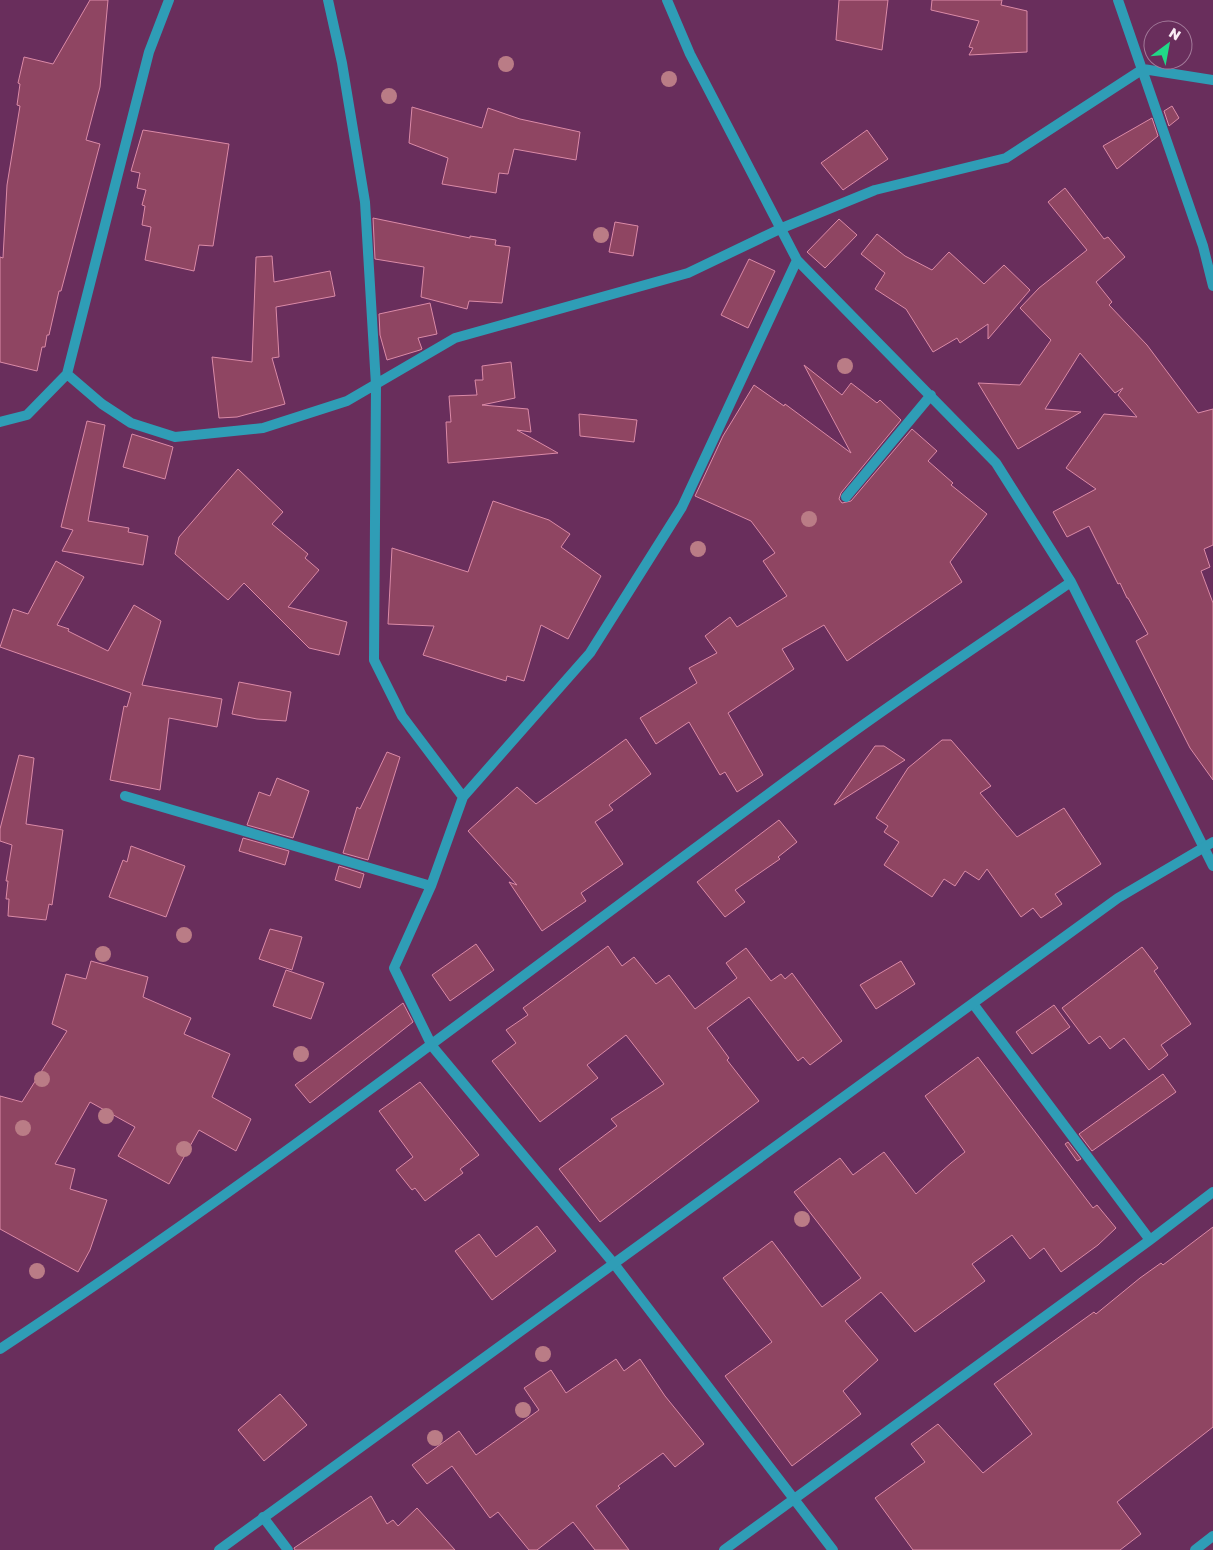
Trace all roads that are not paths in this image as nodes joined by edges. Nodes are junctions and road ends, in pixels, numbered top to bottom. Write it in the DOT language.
graph roads {
  1 [pos="169,0"];
  2 [pos="328,0"];
  3 [pos="667,0"];
  4 [pos="1118,0"];
  5 [pos="1143,69"];
  6 [pos="1143,70"];
  7 [pos="1149,70"];
  8 [pos="1213,80"];
  9 [pos="782,228"];
  10 [pos="798,260"];
  11 [pos="1213,286"];
  12 [pos="67,374"];
  13 [pos="376,385"];
  14 [pos="931,395"];
  15 [pos="0,422"];
  16 [pos="846,497"];
  17 [pos="1071,582"];
  18 [pos="125,796"];
  19 [pos="463,797"];
  20 [pos="1209,844"];
  21 [pos="1213,866"];
  22 [pos="431,886"];
  23 [pos="974,1005"];
  24 [pos="432,1046"];
  25 [pos="1213,1192"];
  26 [pos="1150,1240"];
  27 [pos="615,1265"];
  28 [pos="0,1349"];
  29 [pos="794,1500"];
  30 [pos="263,1517"];
  31 [pos="1213,1536"];
  32 [pos="219,1550"];
  33 [pos="288,1550"];
  34 [pos="724,1550"];
  35 [pos="833,1550"];
  36 [pos="1195,1550"];
  1 -- 12 [label="street"];
  2 -- 13 [label="street"];
  3 -- 9 [label="street"];
  4 -- 5 [label="street"];
  5 -- 9 [label="street"];
  6 -- 11 [label="street"];
  7 -- 8 [label="street"];
  9 -- 10 [label="street"];
  9 -- 13 [label="street"];
  10 -- 14 [label="street"];
  10 -- 19 [label="street"];
  12 -- 13 [label="street"];
  12 -- 15 [label="street"];
  13 -- 19 [label="street"];
  14 -- 16 [label="street"];
  14 -- 17 [label="street"];
  17 -- 20 [label="street"];
  17 -- 24 [label="street"];
  18 -- 22 [label="street"];
  19 -- 22 [label="street"];
  20 -- 21 [label="street"];
  20 -- 23 [label="street"];
  22 -- 24 [label="street"];
  23 -- 26 [label="street"];
  23 -- 27 [label="street"];
  24 -- 27 [label="street"];
  24 -- 28 [label="street"];
  25 -- 26 [label="street"];
  26 -- 29 [label="street"];
  27 -- 29 [label="street"];
  27 -- 30 [label="street"];
  29 -- 34 [label="street"];
  29 -- 35 [label="street"];
  30 -- 32 [label="street"];
  30 -- 33 [label="street"];
  31 -- 36 [label="street"];
}
